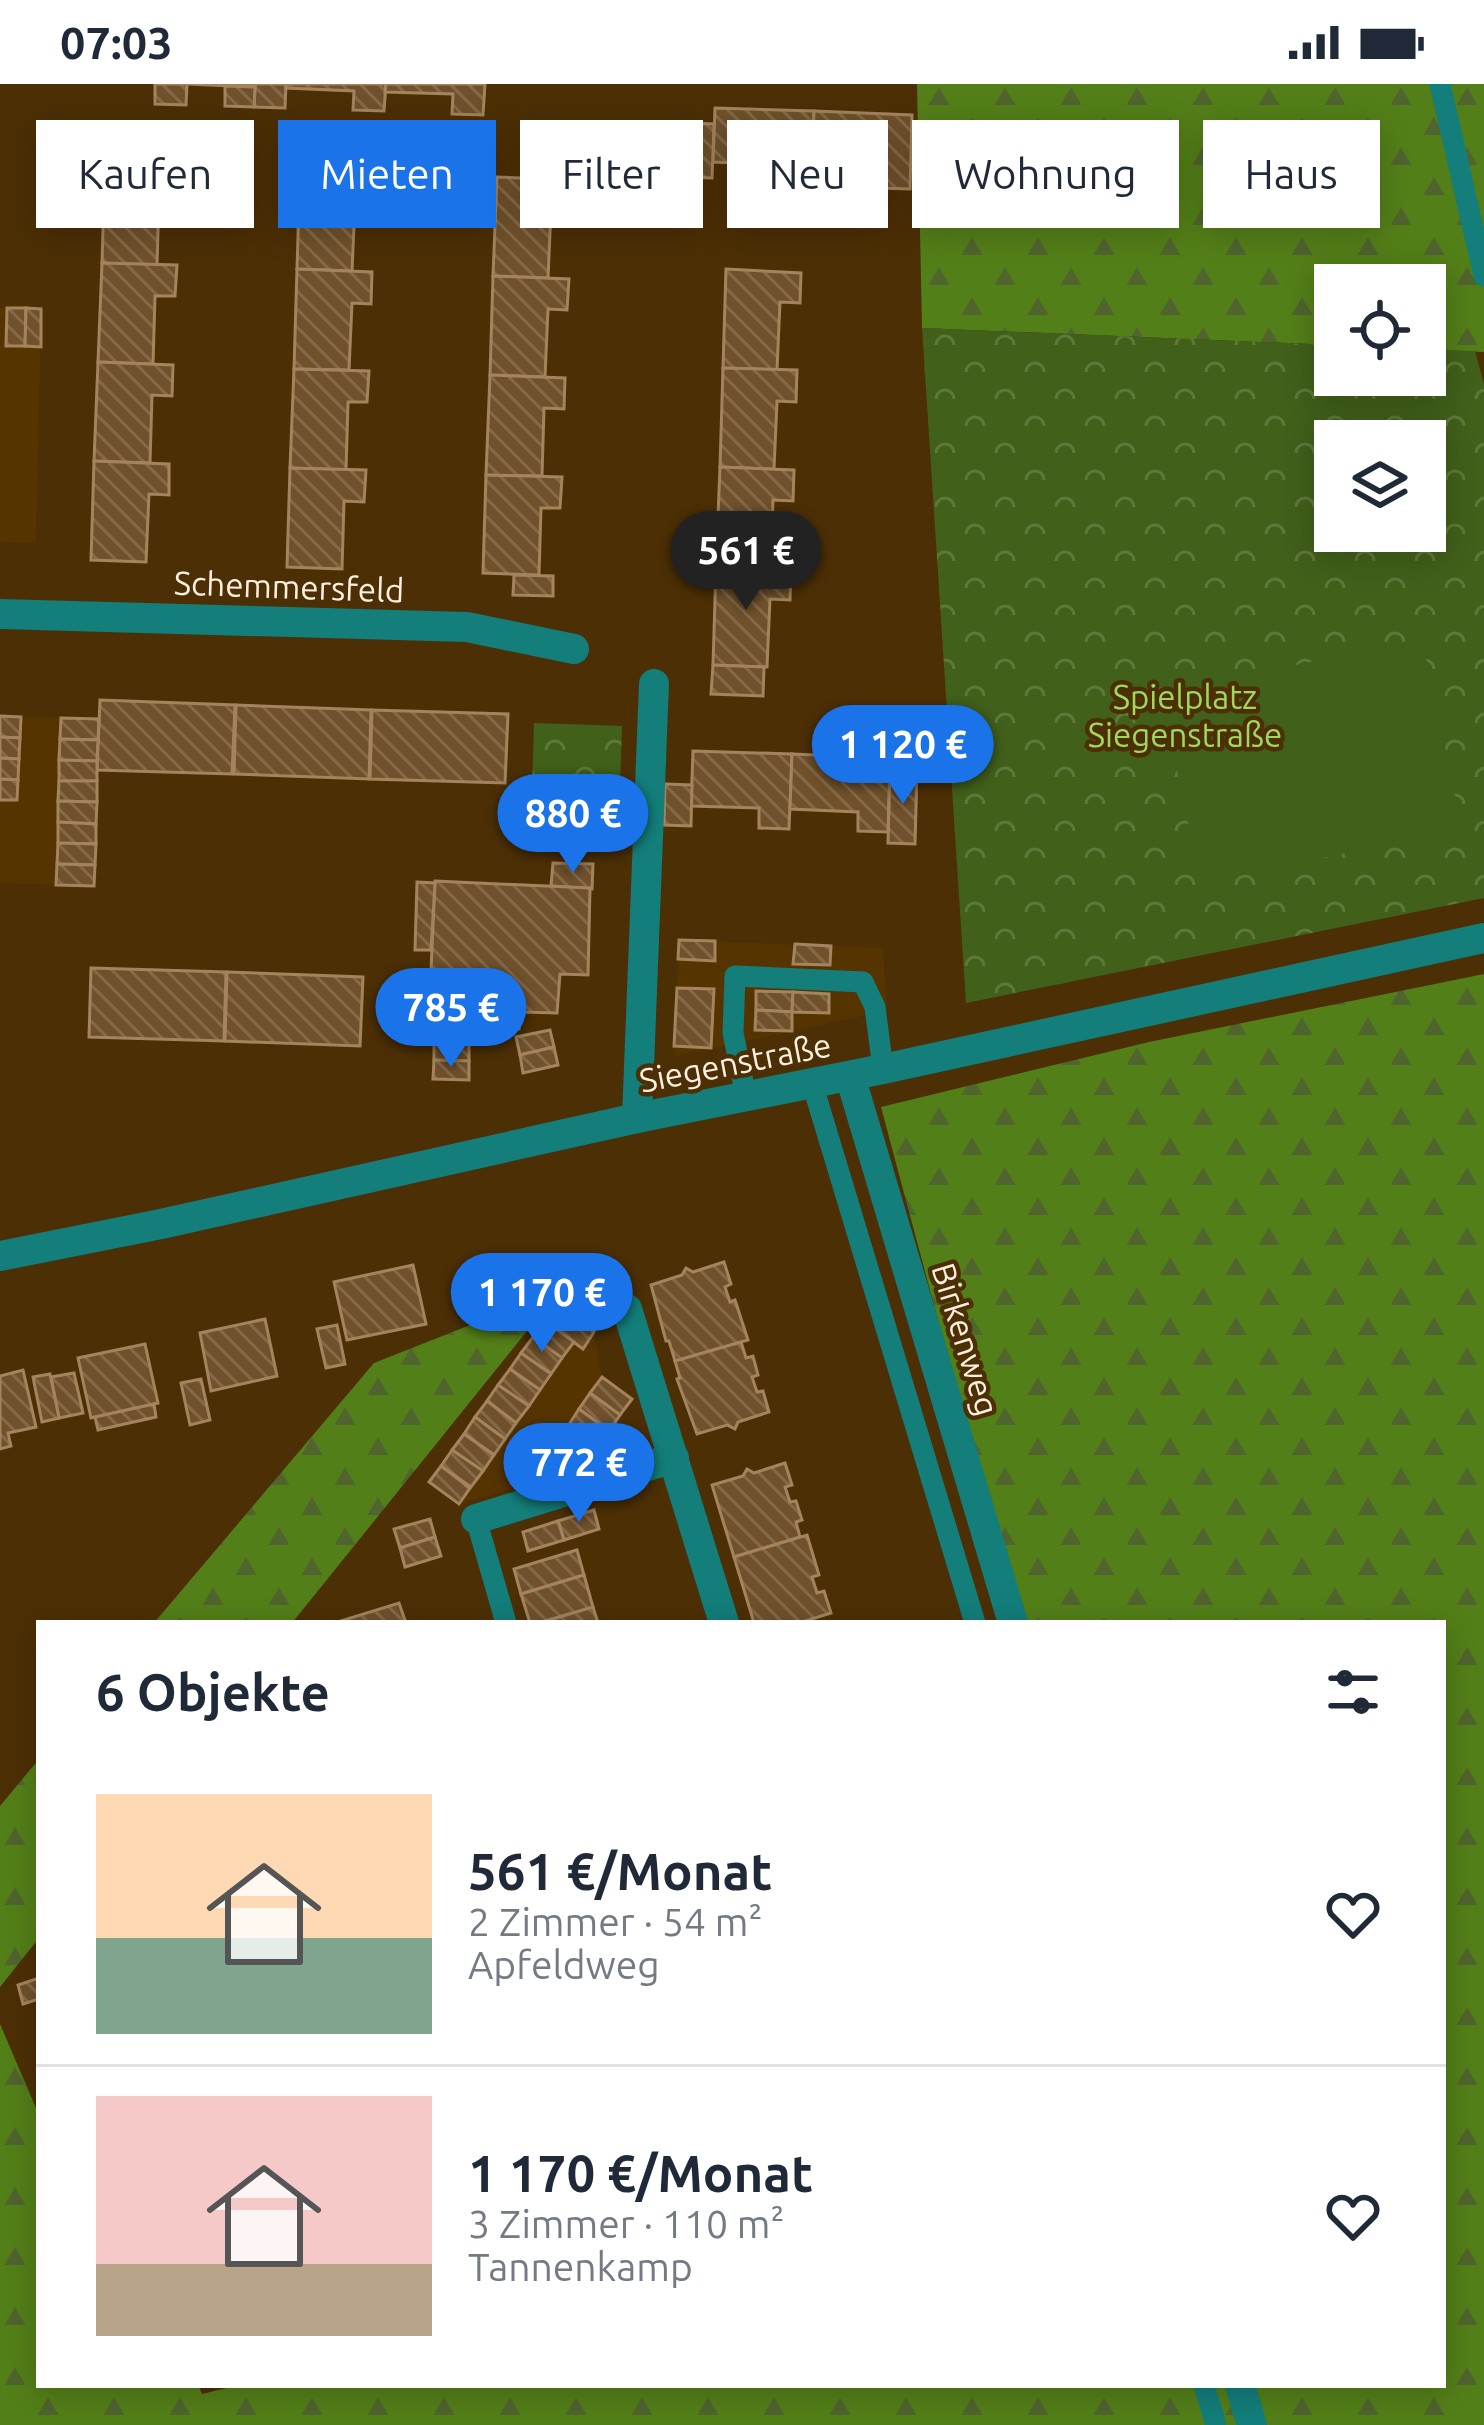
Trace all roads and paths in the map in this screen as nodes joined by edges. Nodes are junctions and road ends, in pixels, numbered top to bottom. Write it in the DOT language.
graph roads {
  1 [pos="1440,84"];
  2 [pos="1484,277"];
  3 [pos="0,614"];
  4 [pos="574,649"];
  5 [pos="654,684"];
  6 [pos="1484,938"];
  7 [pos="883,1069"];
  8 [pos="850,1076"];
  9 [pos="812,1083"];
  10 [pos="746,1096"];
  11 [pos="637,1118"];
  12 [pos="0,1256"];
  13 [pos="627,1309"];
  14 [pos="674,1458"];
  15 [pos="476,1520"];
  16 [pos="505,1620"];
  17 [pos="723,1620"];
  18 [pos="974,1620"];
  19 [pos="1012,1620"];
  20 [pos="1205,2388"];
  21 [pos="1241,2388"];
  22 [pos="1216,2425"];
  23 [pos="1252,2425"];
  1 -- 2 [label="lane"];
  3 -- 4 [label="street, Schemmersfeld"];
  5 -- 11 [label="street"];
  6 -- 7 [label="street, Siegenstraße"];
  7 -- 8 [label="street, Siegenstraße"];
  7 -- 10 [label="lane"];
  8 -- 9 [label="street, Siegenstraße"];
  8 -- 19 [label="street, Birkenweg"];
  9 -- 10 [label="street, Siegenstraße"];
  9 -- 18 [label="lane"];
  10 -- 11 [label="street, Siegenstraße"];
  11 -- 12 [label="street, Siegenstraße"];
  13 -- 14 [label="street"];
  14 -- 15 [label="street"];
  14 -- 17 [label="street"];
  15 -- 16 [label="lane"];
  20 -- 22 [label="lane"];
  21 -- 23 [label="street"];
}
